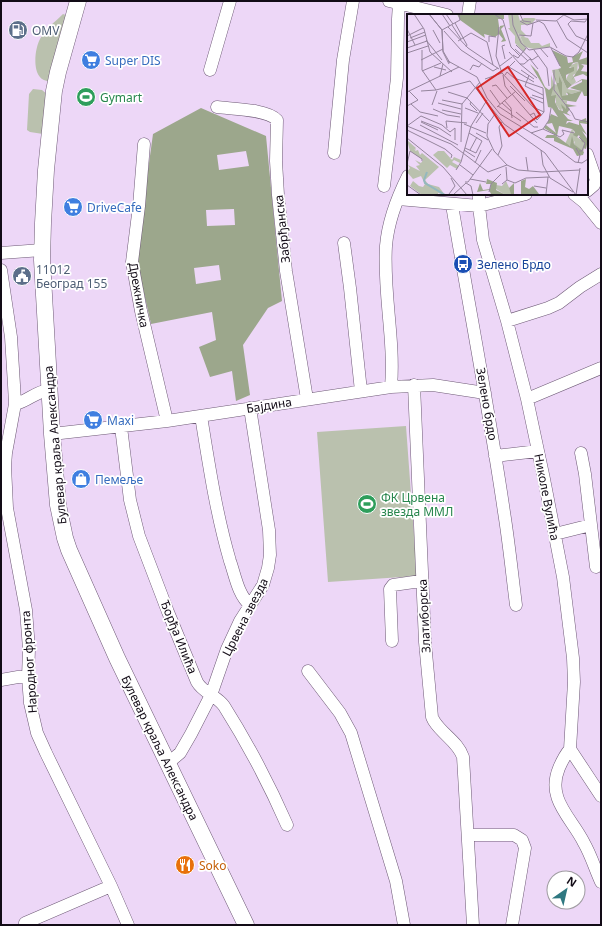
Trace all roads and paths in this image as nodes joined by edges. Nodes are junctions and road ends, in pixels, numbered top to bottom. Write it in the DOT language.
graph roads {
  1 [pos="78,1"];
  2 [pos="230,1"];
  3 [pos="353,1"];
  4 [pos="470,1"];
  5 [pos="394,2"];
  6 [pos="443,14"];
  7 [pos="468,14"];
  8 [pos="210,70"];
  9 [pos="217,107"];
  10 [pos="144,144"];
  11 [pos="334,153"];
  12 [pos="588,157"];
  13 [pos="407,178"];
  14 [pos="384,186"];
  15 [pos="588,189"];
  16 [pos="479,195"];
  17 [pos="522,195"];
  18 [pos="582,195"];
  19 [pos="398,199"];
  20 [pos="452,205"];
  21 [pos="479,206"];
  22 [pos="601,223"];
  23 [pos="344,243"];
  24 [pos="42,250"];
  25 [pos="1,253"];
  26 [pos="1,270"];
  27 [pos="601,274"];
  28 [pos="507,322"];
  29 [pos="601,368"];
  30 [pos="414,385"];
  31 [pos="391,387"];
  32 [pos="49,390"];
  33 [pos="361,391"];
  34 [pos="485,393"];
  35 [pos="307,399"];
  36 [pos="527,400"];
  37 [pos="15,404"];
  38 [pos="250,408"];
  39 [pos="201,416"];
  40 [pos="166,421"];
  41 [pos="121,427"];
  42 [pos="52,434"];
  43 [pos="538,451"];
  44 [pos="581,453"];
  45 [pos="495,456"];
  46 [pos="4,509"];
  47 [pos="591,525"];
  48 [pos="555,534"];
  49 [pos="596,567"];
  50 [pos="421,581"];
  51 [pos="250,605"];
  52 [pos="516,605"];
  53 [pos="392,641"];
  54 [pos="308,671"];
  55 [pos="28,677"];
  56 [pos="1,680"];
  57 [pos="211,695"];
  58 [pos="570,749"];
  59 [pos="168,763"];
  60 [pos="601,796"];
  61 [pos="287,825"];
  62 [pos="468,835"];
  63 [pos="601,882"];
  64 [pos="112,886"];
  65 [pos="25,923"];
  66 [pos="128,925"];
  67 [pos="246,925"];
  68 [pos="404,925"];
  69 [pos="473,925"];
  70 [pos="512,925"];
  1 -- 24 [label="main road, Булевар краља Александра"];
  2 -- 8 [label="street"];
  3 -- 11 [label="street"];
  4 -- 7 [label="street"];
  5 -- 6 [label="street"];
  5 -- 14 [label="street"];
  9 -- 35 [label="street, Забрђанска"];
  10 -- 40 [label="street, Дрежничка"];
  12 -- 15 [label="street"];
  13 -- 19 [label="street"];
  16 -- 21 [label="street, Николе Вулића"];
  17 -- 21 [label="street"];
  18 -- 22 [label="street"];
  19 -- 20 [label="street"];
  19 -- 31 [label="street"];
  20 -- 21 [label="street"];
  20 -- 34 [label="street, Зелено брдо"];
  21 -- 28 [label="street, Николе Вулића"];
  23 -- 33 [label="street"];
  24 -- 25 [label="street"];
  24 -- 32 [label="main road, Булевар краља Александра"];
  26 -- 37 [label="street, Народног фронта"];
  27 -- 28 [label="street"];
  28 -- 36 [label="street, Николе Вулића"];
  29 -- 36 [label="street"];
  30 -- 31 [label="street, Бајдина"];
  30 -- 34 [label="street, Бајдина"];
  30 -- 50 [label="street, Златиборска"];
  31 -- 33 [label="street, Бајдина"];
  32 -- 37 [label="street"];
  32 -- 42 [label="main road, Булевар краља Александра"];
  33 -- 35 [label="street, Бајдина"];
  34 -- 45 [label="street, Зелено брдо"];
  35 -- 38 [label="street, Бајдина"];
  36 -- 43 [label="street, Николе Вулића"];
  37 -- 46 [label="street, Народног фронта"];
  38 -- 39 [label="street, Бајдина"];
  38 -- 51 [label="street, Црвена звезда"];
  39 -- 40 [label="street, Бајдина"];
  39 -- 51 [label="street"];
  40 -- 41 [label="street, Бајдина"];
  41 -- 42 [label="street, Бајдина"];
  41 -- 57 [label="street, Ђорђа Илића"];
  42 -- 59 [label="main road, Булевар краља Александра"];
  43 -- 45 [label="street"];
  43 -- 48 [label="street, Николе Вулића"];
  44 -- 47 [label="street"];
  45 -- 52 [label="street, Зелено брдо"];
  46 -- 55 [label="street, Народног фронта"];
  47 -- 48 [label="street"];
  47 -- 49 [label="street"];
  48 -- 58 [label="street, Николе Вулића"];
  50 -- 53 [label="street"];
  50 -- 62 [label="street, Златиборска"];
  51 -- 57 [label="street, Црвена звезда"];
  54 -- 68 [label="street"];
  55 -- 56 [label="street"];
  55 -- 64 [label="street, Народног фронта"];
  57 -- 59 [label="street, Црвена звезда"];
  57 -- 61 [label="street, Ђорђа Илића"];
  58 -- 60 [label="street"];
  58 -- 63 [label="street"];
  59 -- 67 [label="main road, Булевар краља Александра"];
  62 -- 69 [label="street, Златиборска"];
  62 -- 70 [label="street"];
  64 -- 65 [label="street"];
  64 -- 66 [label="street, Народног фронта"];
}
